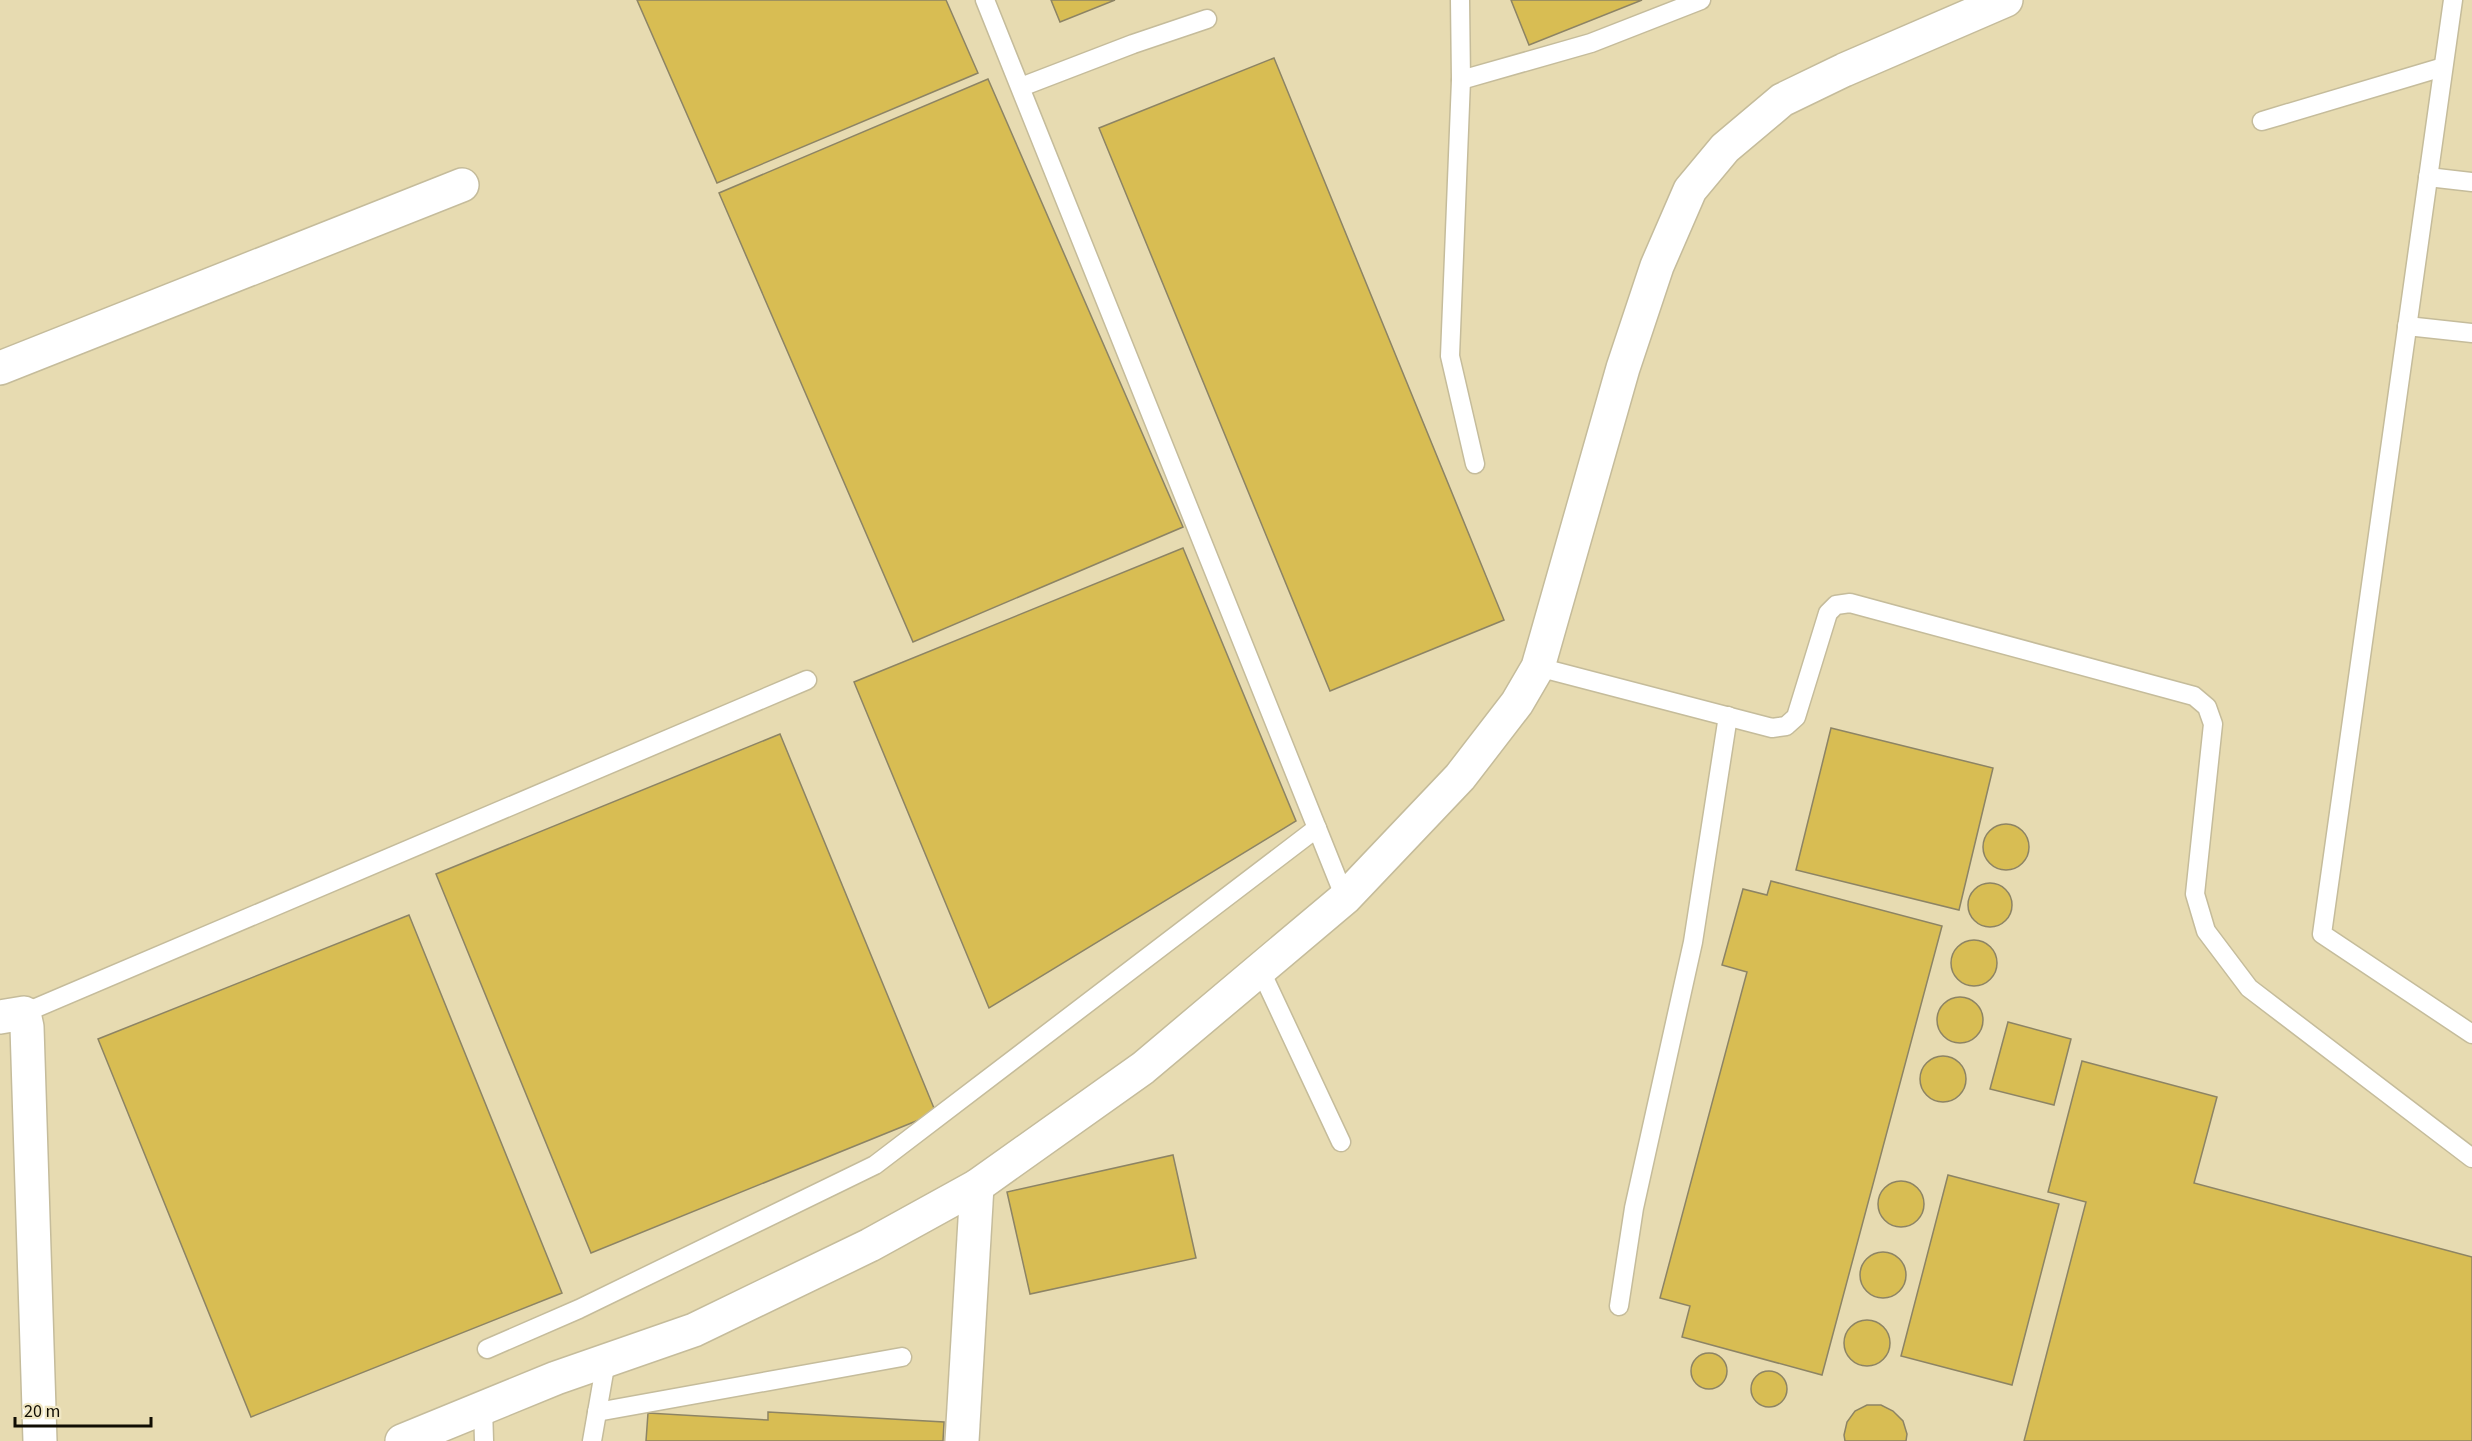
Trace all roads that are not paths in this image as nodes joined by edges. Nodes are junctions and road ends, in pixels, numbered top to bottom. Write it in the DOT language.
graph roads {
  1 [pos="985,0"];
  2 [pos="1460,0"];
  3 [pos="1701,0"];
  4 [pos="2006,0"];
  5 [pos="2453,0"];
  6 [pos="1207,19"];
  7 [pos="2443,68"];
  8 [pos="1461,80"];
  9 [pos="1021,87"];
  10 [pos="2262,121"];
  11 [pos="2428,177"];
  12 [pos="2472,182"];
  13 [pos="462,185"];
  14 [pos="2407,326"];
  15 [pos="2472,333"];
  16 [pos="0,368"];
  17 [pos="1475,464"];
  18 [pos="1538,667"];
  19 [pos="807,680"];
  20 [pos="1728,716"];
  21 [pos="1317,828"];
  22 [pos="1345,898"];
  23 [pos="1260,969"];
  24 [pos="12,1015"];
  25 [pos="2472,1034"];
  26 [pos="1341,1142"];
  27 [pos="2472,1158"];
  28 [pos="977,1186"];
  29 [pos="1619,1306"];
  30 [pos="487,1349"];
  31 [pos="902,1357"];
  32 [pos="606,1361"];
  33 [pos="483,1407"];
  34 [pos="597,1412"];
  35 [pos="40,1441"];
  36 [pos="402,1441"];
  37 [pos="484,1441"];
  38 [pos="592,1441"];
  39 [pos="962,1441"];
  1 -- 9 [label="lane"];
  2 -- 8 [label="lane"];
  3 -- 8 [label="lane"];
  4 -- 18 [label="street"];
  5 -- 7 [label="lane"];
  6 -- 9 [label="lane"];
  7 -- 10 [label="lane"];
  7 -- 11 [label="lane"];
  8 -- 17 [label="lane"];
  9 -- 21 [label="lane"];
  11 -- 12 [label="lane"];
  11 -- 14 [label="lane"];
  13 -- 16 [label="street"];
  14 -- 15 [label="lane"];
  14 -- 25 [label="lane"];
  18 -- 20 [label="lane"];
  18 -- 22 [label="street"];
  19 -- 24 [label="lane"];
  20 -- 27 [label="lane"];
  20 -- 29 [label="lane"];
  21 -- 22 [label="lane"];
  21 -- 30 [label="lane"];
  22 -- 23 [label="street"];
  23 -- 26 [label="lane"];
  23 -- 28 [label="street"];
  24 -- 35 [label="street"];
  28 -- 32 [label="street"];
  28 -- 39 [label="street"];
  31 -- 34 [label="lane"];
  32 -- 33 [label="street"];
  32 -- 34 [label="lane"];
  33 -- 36 [label="street"];
  33 -- 37 [label="lane"];
  34 -- 38 [label="lane"];
}
